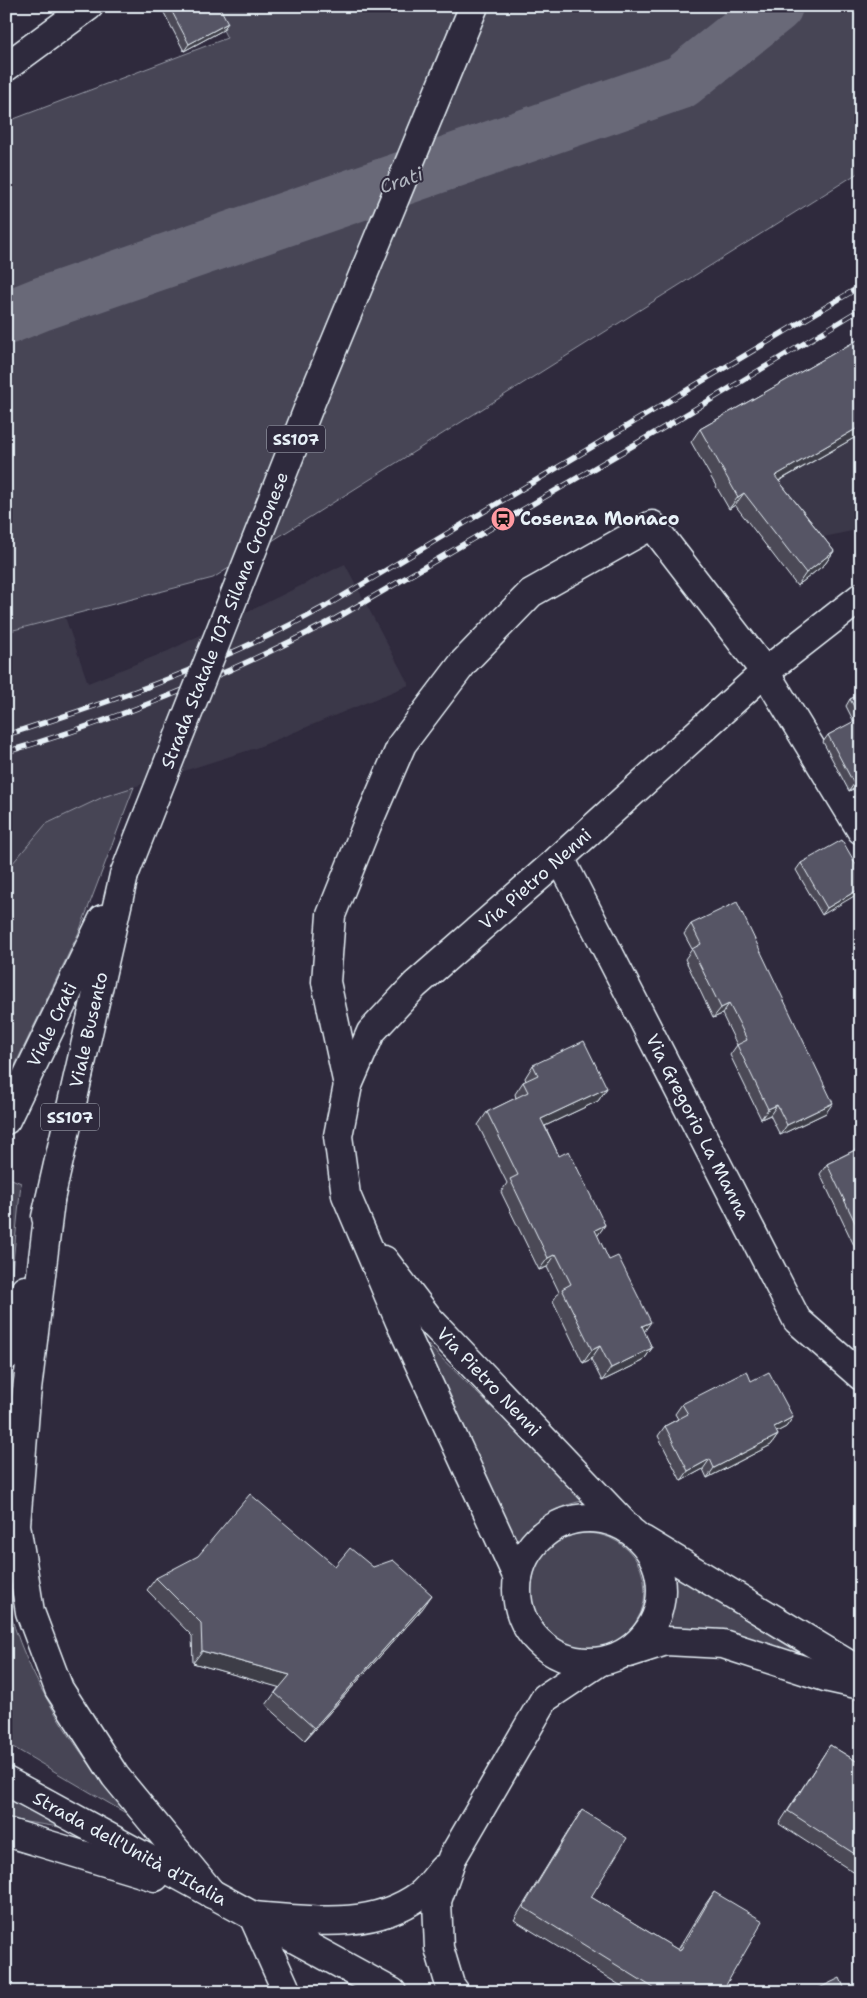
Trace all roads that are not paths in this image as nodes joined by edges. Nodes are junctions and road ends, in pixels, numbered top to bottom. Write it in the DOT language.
graph roads {
  1 [pos="89,6"];
  2 [pos="474,6"];
  3 [pos="6,67"];
  4 [pos="861,597"];
  5 [pos="765,672"];
  6 [pos="861,830"];
  7 [pos="560,858"];
  8 [pos="124,875"];
  9 [pos="348,1085"];
  10 [pos="6,1120"];
  11 [pos="50,1201"];
  12 [pos="361,1229"];
  13 [pos="6,1356"];
  14 [pos="861,1376"];
  15 [pos="635,1533"];
  16 [pos="518,1578"];
  17 [pos="543,1646"];
  18 [pos="611,1658"];
  19 [pos="861,1672"];
  20 [pos="861,1685"];
  21 [pos="546,1698"];
  22 [pos="6,1782"];
  23 [pos="6,1832"];
  24 [pos="452,1858"];
  25 [pos="212,1894"];
  26 [pos="253,1916"];
  27 [pos="287,1992"];
  28 [pos="392,1992"];
  29 [pos="455,1992"];
  1 -- 3 [label="street"];
  2 -- 8 [label="street, Strada Statale 107 Silana Crotonese / SS107, bridge"];
  4 -- 5 [label="street, Via Pietro Nenni"];
  5 -- 6 [label="street"];
  5 -- 7 [label="street, Via Pietro Nenni"];
  5 -- 9 [label="street"];
  7 -- 9 [label="street, Via Pietro Nenni"];
  7 -- 14 [label="street, Via Gregorio La Manna"];
  8 -- 10 [label="street, Viale Crati / SS107"];
  8 -- 11 [label="street, Viale Busento / SS107"];
  9 -- 12 [label="street, Via Pietro Nenni"];
  11 -- 13 [label="street, Viale Busento / SS107"];
  11 -- 25 [label="street"];
  12 -- 15 [label="street, Via Pietro Nenni"];
  12 -- 16 [label="street, Via Pietro Nenni"];
  15 -- 16 [label="street"];
  15 -- 18 [label="street"];
  15 -- 19 [label="street"];
  16 -- 17 [label="street"];
  17 -- 18 [label="street"];
  17 -- 21 [label="street"];
  18 -- 20 [label="street"];
  18 -- 21 [label="street"];
  21 -- 24 [label="street"];
  22 -- 25 [label="street, Strada dell'Unità d'Italia"];
  23 -- 25 [label="street"];
  24 -- 26 [label="street"];
  24 -- 29 [label="street"];
  25 -- 26 [label="street, Strada dell'Unità d'Italia"];
  26 -- 27 [label="street"];
  26 -- 28 [label="street, Strada dell'Unità d'Italia"];
}
